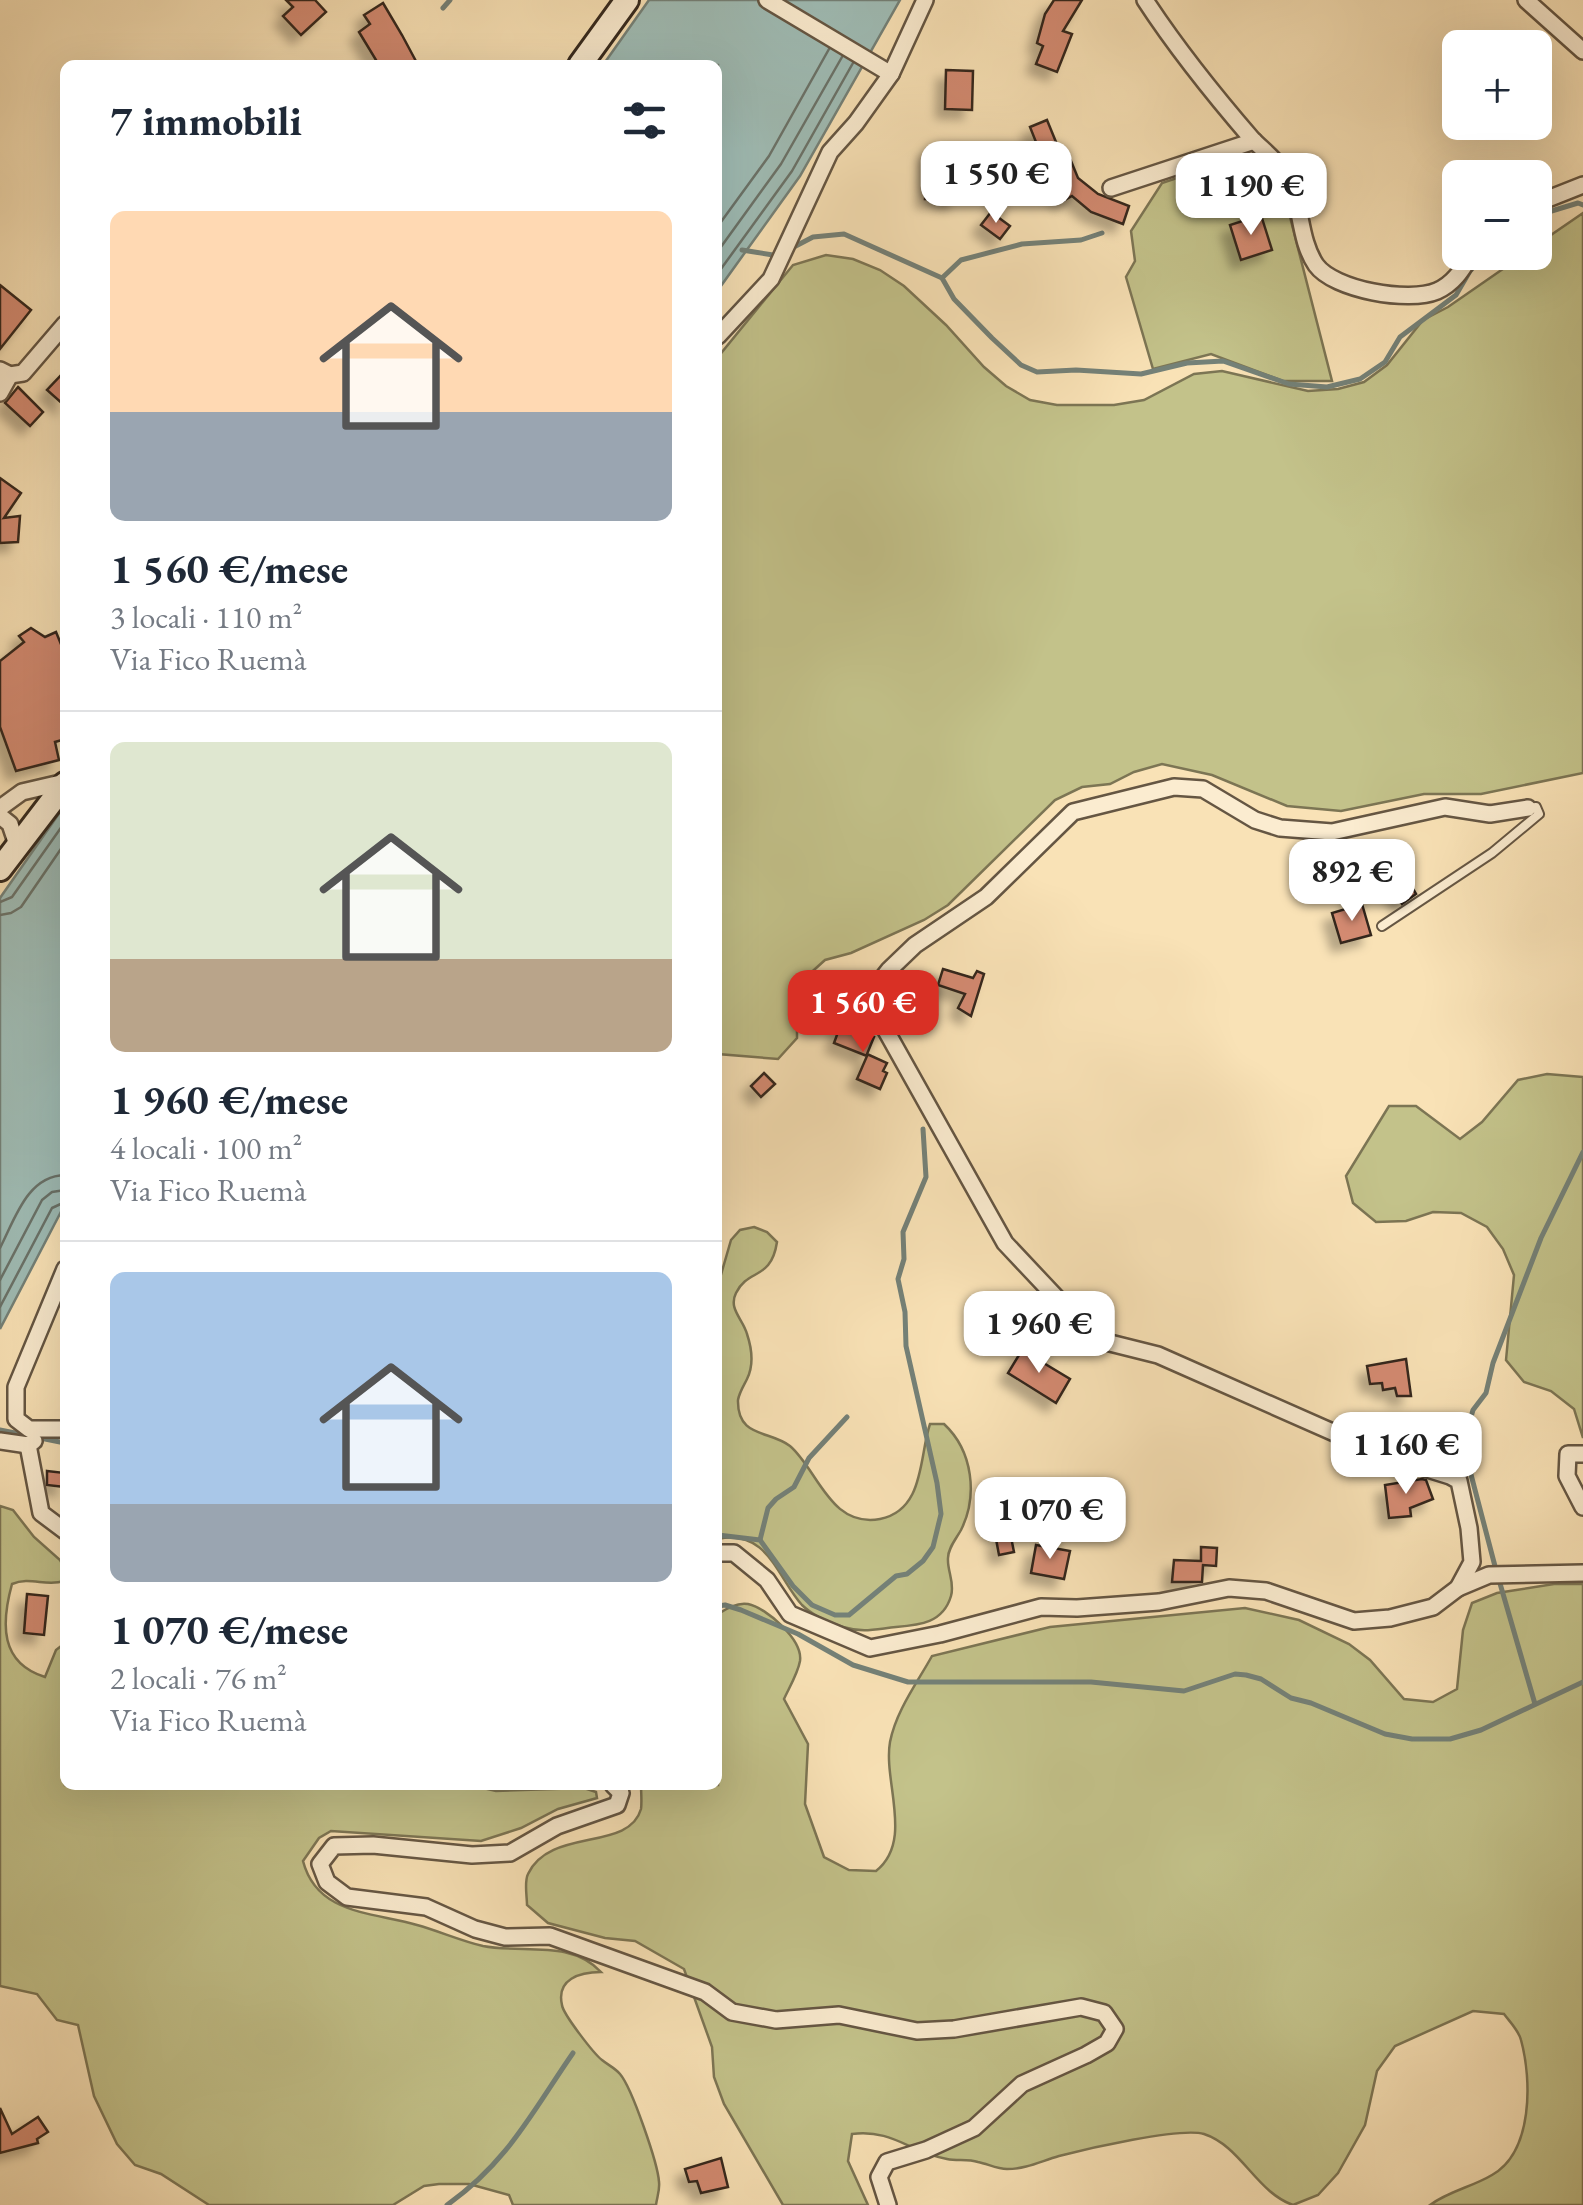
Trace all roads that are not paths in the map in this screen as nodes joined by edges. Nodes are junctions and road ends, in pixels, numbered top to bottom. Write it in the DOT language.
graph roads {
  1 [pos="627,0"];
  2 [pos="767,0"];
  3 [pos="925,0"];
  4 [pos="1145,0"];
  5 [pos="1526,0"];
  6 [pos="1583,51"];
  7 [pos="584,60"];
  8 [pos="890,74"];
  9 [pos="1254,140"];
  10 [pos="1583,185"];
  11 [pos="1110,188"];
  12 [pos="1552,197"];
  13 [pos="1461,270"];
  14 [pos="60,330"];
  15 [pos="722,332"];
  16 [pos="5,373"];
  17 [pos="0,393"];
  18 [pos="60,784"];
  19 [pos="60,789"];
  20 [pos="1528,808"];
  21 [pos="0,812"];
  22 [pos="17,845"];
  23 [pos="0,869"];
  24 [pos="1382,926"];
  25 [pos="60,1280"];
  26 [pos="47,1429"];
  27 [pos="60,1430"];
  28 [pos="0,1441"];
  29 [pos="28,1446"];
  30 [pos="1583,1454"];
  31 [pos="1583,1507"];
  32 [pos="60,1527"];
  33 [pos="722,1553"];
  34 [pos="1583,1573"];
  35 [pos="1458,1588"];
  36 [pos="618,1790"];
  37 [pos="888,2205"];
  1 -- 7 [label="main road"];
  2 -- 8 [label="street"];
  3 -- 8 [label="street"];
  4 -- 9 [label="street"];
  5 -- 6 [label="street"];
  8 -- 15 [label="street"];
  9 -- 11 [label="street"];
  9 -- 13 [label="street"];
  10 -- 12 [label="street"];
  14 -- 16 [label="street"];
  16 -- 17 [label="street"];
  18 -- 21 [label="street"];
  19 -- 22 [label="main road"];
  20 -- 24 [label="lane"];
  20 -- 35 [label="street"];
  21 -- 22 [label="street"];
  22 -- 23 [label="main road"];
  25 -- 26 [label="street"];
  26 -- 27 [label="street"];
  26 -- 29 [label="street"];
  28 -- 29 [label="street"];
  29 -- 32 [label="street"];
  30 -- 31 [label="street"];
  33 -- 35 [label="street"];
  34 -- 35 [label="street"];
  36 -- 37 [label="street"];
}
